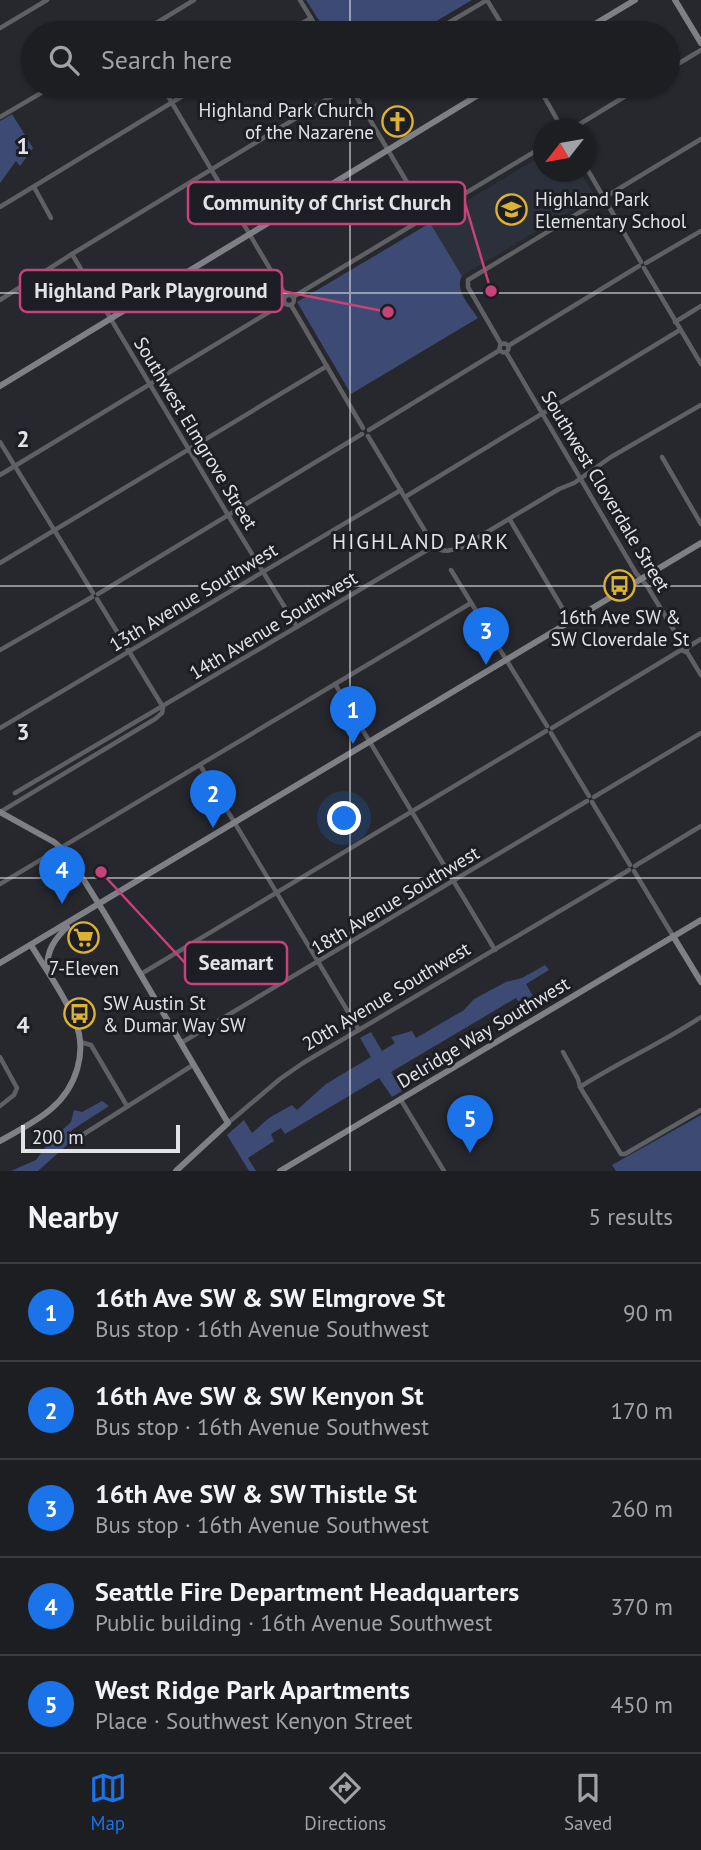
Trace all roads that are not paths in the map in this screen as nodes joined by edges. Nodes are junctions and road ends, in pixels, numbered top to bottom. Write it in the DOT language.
graph roads {
  1 [pos="47,0"];
  2 [pos="194,0"];
  3 [pos="300,0"];
  4 [pos="488,0"];
  5 [pos="635,0"];
  6 [pos="675,0"];
  7 [pos="311,18"];
  8 [pos="159,21"];
  9 [pos="306,21"];
  10 [pos="313,21"];
  11 [pos="452,21"];
  12 [pos="500,21"];
  13 [pos="600,21"];
  14 [pos="0,28"];
  15 [pos="701,43"];
  16 [pos="701,50"];
  17 [pos="680,63"];
  18 [pos="32,98"];
  19 [pos="170,98"];
  20 [pos="179,98"];
  21 [pos="329,98"];
  22 [pos="356,98"];
  23 [pos="473,98"];
  24 [pos="545,98"];
  25 [pos="622,98"];
  26 [pos="172,102"];
  27 [pos="0,117"];
  28 [pos="557,119"];
  29 [pos="588,119"];
  30 [pos="701,139"];
  31 [pos="387,149"];
  32 [pos="533,153"];
  33 [pos="211,170"];
  34 [pos="595,182"];
  35 [pos="34,187"];
  36 [pos="604,198"];
  37 [pos="0,207"];
  38 [pos="427,216"];
  39 [pos="51,218"];
  40 [pos="701,231"];
  41 [pos="249,234"];
  42 [pos="72,254"];
  43 [pos="643,265"];
  44 [pos="286,296"];
  45 [pos="293,298"];
  46 [pos="0,300"];
  47 [pos="284,303"];
  48 [pos="291,305"];
  49 [pos="701,306"];
  50 [pos="111,318"];
  51 [pos="676,321"];
  52 [pos="680,330"];
  53 [pos="504,348"];
  54 [pos="701,364"];
  55 [pos="327,366"];
  56 [pos="150,384"];
  57 [pos="0,386"];
  58 [pos="701,405"];
  59 [pos="542,414"];
  60 [pos="365,432"];
  61 [pos="0,442"];
  62 [pos="189,449"];
  63 [pos="662,457"];
  64 [pos="15,466"];
  65 [pos="0,475"];
  66 [pos="581,479"];
  67 [pos="401,489"];
  68 [pos="405,497"];
  69 [pos="228,515"];
  70 [pos="510,520"];
  71 [pos="701,524"];
  72 [pos="55,531"];
  73 [pos="701,543"];
  74 [pos="435,546"];
  75 [pos="0,563"];
  76 [pos="451,570"];
  77 [pos="263,572"];
  78 [pos="641,579"];
  79 [pos="95,596"];
  80 [pos="471,603"];
  81 [pos="570,621"];
  82 [pos="297,626"];
  83 [pos="701,639"];
  84 [pos="685,649"];
  85 [pos="0,650"];
  86 [pos="129,652"];
  87 [pos="506,659"];
  88 [pos="701,676"];
  89 [pos="335,684"];
  90 [pos="163,707"];
  91 [pos="0,728"];
  92 [pos="549,730"];
  93 [pos="701,733"];
  94 [pos="370,741"];
  95 [pos="200,765"];
  96 [pos="15,793"];
  97 [pos="590,799"];
  98 [pos="412,811"];
  99 [pos="0,812"];
  100 [pos="234,821"];
  101 [pos="701,827"];
  102 [pos="62,848"];
  103 [pos="632,868"];
  104 [pos="454,880"];
  105 [pos="0,884"];
  106 [pos="276,892"];
  107 [pos="99,905"];
  108 [pos="74,920"];
  109 [pos="701,920"];
  110 [pos="673,936"];
  111 [pos="31,945"];
  112 [pos="495,950"];
  113 [pos="318,962"];
  114 [pos="0,963"];
  115 [pos="47,971"];
  116 [pos="140,974"];
  117 [pos="701,982"];
  118 [pos="701,1017"];
  119 [pos="359,1030"];
  120 [pos="80,1042"];
  121 [pos="180,1044"];
  122 [pos="563,1052"];
  123 [pos="0,1057"];
  124 [pos="194,1065"];
  125 [pos="580,1087"];
  126 [pos="401,1100"];
  127 [pos="0,1106"];
  128 [pos="127,1106"];
  129 [pos="701,1110"];
  130 [pos="228,1123"];
  131 [pos="76,1139"];
  132 [pos="0,1141"];
  133 [pos="176,1171"];
  134 [pos="280,1171"];
  135 [pos="444,1171"];
  1 -- 14 [label="street"];
  2 -- 8 [label="street"];
  3 -- 7 [label="street"];
  4 -- 11 [label="street"];
  4 -- 12 [label="street"];
  5 -- 13 [label="street"];
  6 -- 15 [label="street"];
  7 -- 9 [label="street"];
  7 -- 10 [label="street"];
  16 -- 17 [label="street"];
  18 -- 27 [label="street"];
  19 -- 26 [label="street"];
  20 -- 26 [label="street"];
  21 -- 33 [label="street"];
  22 -- 31 [label="street"];
  23 -- 31 [label="street"];
  24 -- 28 [label="street"];
  25 -- 29 [label="street"];
  26 -- 33 [label="street"];
  26 -- 35 [label="street"];
  30 -- 36 [label="street"];
  31 -- 38 [label="street"];
  31 -- 41 [label="street"];
  32 -- 38 [label="street"];
  33 -- 41 [label="street"];
  33 -- 42 [label="street"];
  34 -- 36 [label="street"];
  35 -- 37 [label="street"];
  35 -- 39 [label="street"];
  36 -- 43 [label="street"];
  36 -- 53 [label="street, Southwest Cloverdale Street"];
  38 -- 45 [label="street"];
  40 -- 43 [label="street"];
  41 -- 44 [label="street"];
  41 -- 50 [label="street"];
  42 -- 46 [label="street"];
  42 -- 50 [label="street, Southwest Elmgrove Street"];
  43 -- 51 [label="street"];
  43 -- 53 [label="street"];
  44 -- 45 [label="street"];
  44 -- 47 [label="street"];
  45 -- 48 [label="street"];
  47 -- 48 [label="street"];
  47 -- 56 [label="street"];
  48 -- 55 [label="street"];
  49 -- 51 [label="street"];
  50 -- 56 [label="street, Southwest Elmgrove Street"];
  50 -- 57 [label="street"];
  51 -- 52 [label="street"];
  52 -- 54 [label="street"];
  52 -- 59 [label="street"];
  53 -- 59 [label="street, Southwest Cloverdale Street"];
  53 -- 60 [label="street"];
  55 -- 60 [label="street"];
  55 -- 62 [label="street"];
  56 -- 62 [label="street, Southwest Elmgrove Street"];
  56 -- 64 [label="street"];
  58 -- 66 [label="street"];
  59 -- 66 [label="street, Southwest Cloverdale Street"];
  59 -- 68 [label="street"];
  60 -- 67 [label="street"];
  60 -- 69 [label="street"];
  61 -- 64 [label="street"];
  62 -- 69 [label="street, Southwest Elmgrove Street"];
  62 -- 72 [label="street"];
  63 -- 71 [label="street"];
  64 -- 65 [label="street"];
  64 -- 72 [label="street"];
  66 -- 70 [label="street"];
  66 -- 78 [label="street, Southwest Cloverdale Street"];
  67 -- 68 [label="street"];
  67 -- 77 [label="street, 13th Avenue Southwest"];
  68 -- 74 [label="street"];
  69 -- 77 [label="street, Southwest Elmgrove Street"];
  69 -- 79 [label="street"];
  70 -- 74 [label="street"];
  70 -- 81 [label="street"];
  72 -- 75 [label="street"];
  72 -- 79 [label="street"];
  73 -- 78 [label="street"];
  74 -- 82 [label="street, 14th Avenue Southwest"];
  76 -- 80 [label="street"];
  77 -- 82 [label="street, Southwest Elmgrove Street"];
  77 -- 86 [label="street, 13th Avenue Southwest"];
  78 -- 81 [label="street"];
  78 -- 84 [label="street, Southwest Cloverdale Street"];
  79 -- 85 [label="street"];
  79 -- 86 [label="street"];
  80 -- 87 [label="street"];
  80 -- 89 [label="street"];
  81 -- 87 [label="street"];
  82 -- 90 [label="street, 14th Avenue Southwest"];
  83 -- 84 [label="street"];
  84 -- 88 [label="street, Southwest Cloverdale Street"];
  84 -- 92 [label="street"];
  86 -- 90 [label="street"];
  86 -- 91 [label="street, 13th Avenue Southwest"];
  87 -- 92 [label="street"];
  87 -- 94 [label="street"];
  89 -- 94 [label="street"];
  89 -- 95 [label="street"];
  90 -- 96 [label="street, 14th Avenue Southwest"];
  90 -- 99 [label="street, 14th Avenue Southwest"];
  92 -- 97 [label="street"];
  92 -- 98 [label="street"];
  93 -- 97 [label="street, 18th Avenue Southwest"];
  94 -- 98 [label="street"];
  94 -- 100 [label="street"];
  95 -- 100 [label="street"];
  95 -- 102 [label="street"];
  97 -- 103 [label="street"];
  97 -- 104 [label="street, 18th Avenue Southwest"];
  98 -- 104 [label="street"];
  98 -- 106 [label="street"];
  99 -- 102 [label="street"];
  100 -- 106 [label="street"];
  100 -- 107 [label="street"];
  101 -- 103 [label="street, 20th Avenue Southwest"];
  102 -- 105 [label="street"];
  102 -- 107 [label="street"];
  103 -- 110 [label="street"];
  103 -- 112 [label="street, 20th Avenue Southwest"];
  104 -- 112 [label="street"];
  104 -- 113 [label="street, 18th Avenue Southwest"];
  106 -- 113 [label="street"];
  106 -- 116 [label="street"];
  107 -- 108 [label="street"];
  107 -- 116 [label="street"];
  108 -- 111 [label="street"];
  108 -- 115 [label="street"];
  109 -- 110 [label="street, Delridge Way Southwest"];
  110 -- 117 [label="street"];
  110 -- 126 [label="street, Delridge Way Southwest"];
  111 -- 114 [label="street"];
  111 -- 115 [label="street"];
  112 -- 119 [label="street, 20th Avenue Southwest"];
  113 -- 119 [label="street"];
  113 -- 121 [label="street, 18th Avenue Southwest"];
  115 -- 120 [label="street"];
  116 -- 121 [label="street"];
  118 -- 125 [label="street"];
  119 -- 130 [label="street, 20th Avenue Southwest"];
  120 -- 128 [label="street"];
  120 -- 132 [label="street"];
  121 -- 124 [label="street"];
  122 -- 125 [label="street"];
  123 -- 127 [label="street"];
  124 -- 128 [label="street"];
  124 -- 130 [label="street"];
  125 -- 129 [label="street"];
  126 -- 134 [label="street, Delridge Way Southwest"];
  126 -- 135 [label="street"];
  128 -- 131 [label="street"];
  130 -- 133 [label="street, 20th Avenue Southwest"];
}
